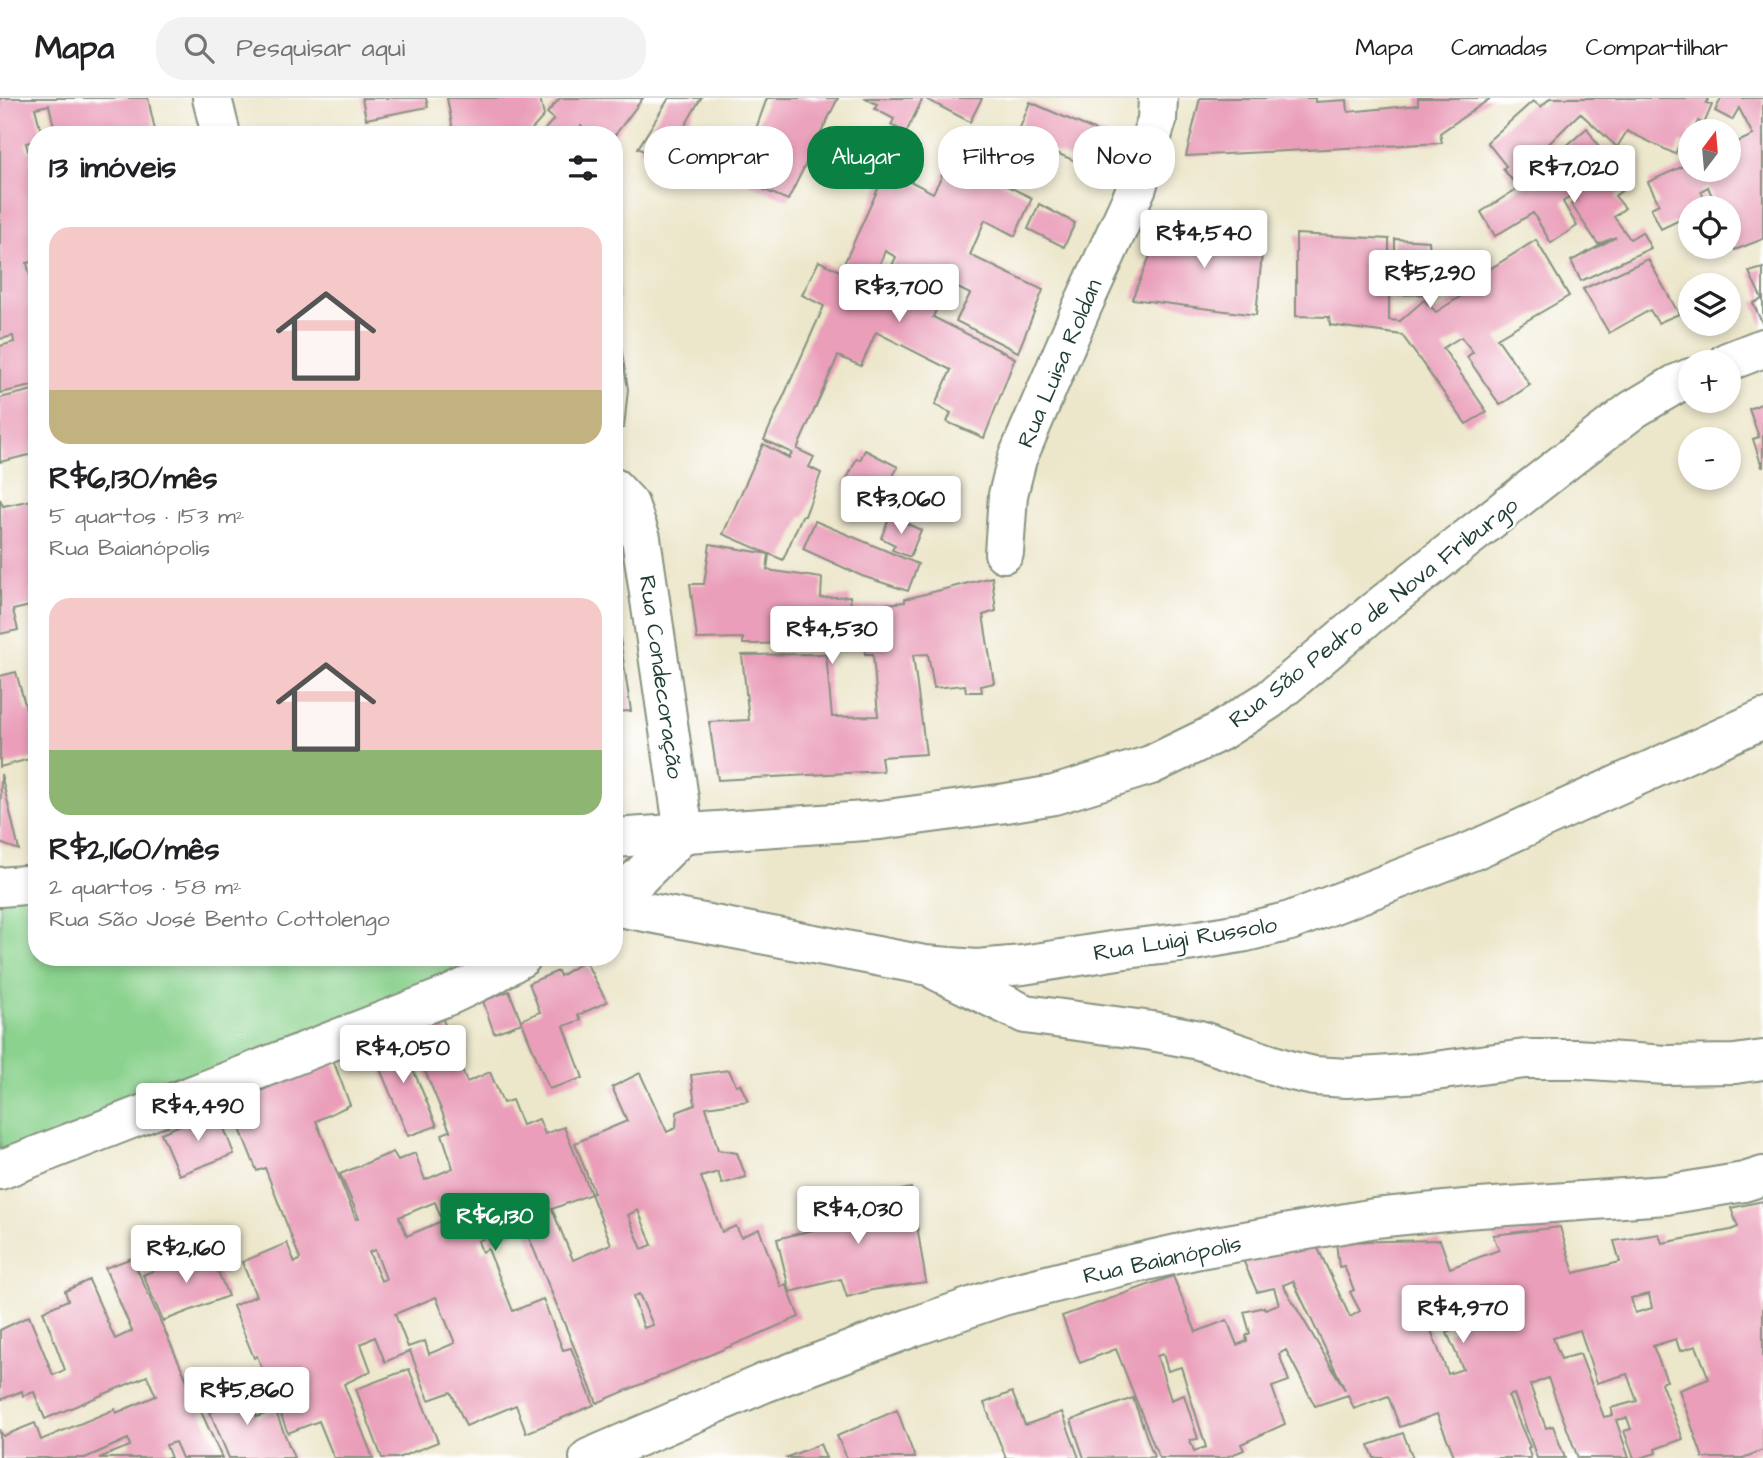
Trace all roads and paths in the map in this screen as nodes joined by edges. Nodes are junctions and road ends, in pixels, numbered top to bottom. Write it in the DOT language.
graph roads {
  1 [pos="212,98"];
  2 [pos="1158,98"];
  3 [pos="219,126"];
  4 [pos="1763,348"];
  5 [pos="1741,357"];
  6 [pos="1678,383"];
  7 [pos="623,498"];
  8 [pos="1004,552"];
  9 [pos="1763,719"];
  10 [pos="684,833"];
  11 [pos="623,837"];
  12 [pos="28,885"];
  13 [pos="0,887"];
  14 [pos="623,895"];
  15 [pos="623,906"];
  16 [pos="924,965"];
  17 [pos="507,966"];
  18 [pos="1763,1060"];
  19 [pos="0,1170"];
  20 [pos="1763,1176"];
  21 [pos="589,1458"];
  1 -- 3 [label="street"];
  2 -- 8 [label="street, Rua Luisa Roldan"];
  4 -- 5 [label="street"];
  6 -- 10 [label="street, Rua São Pedro de Nova Friburgo"];
  7 -- 10 [label="street, Rua Condecoração"];
  9 -- 16 [label="street, Rua Luigi Russolo"];
  10 -- 11 [label="street, Rua São Pedro de Nova Friburgo"];
  10 -- 14 [label="street"];
  12 -- 13 [label="street"];
  15 -- 16 [label="street, Rua Luigi Russolo"];
  16 -- 18 [label="street"];
  17 -- 19 [label="street"];
  20 -- 21 [label="street, Rua Baianópolis"];
}
